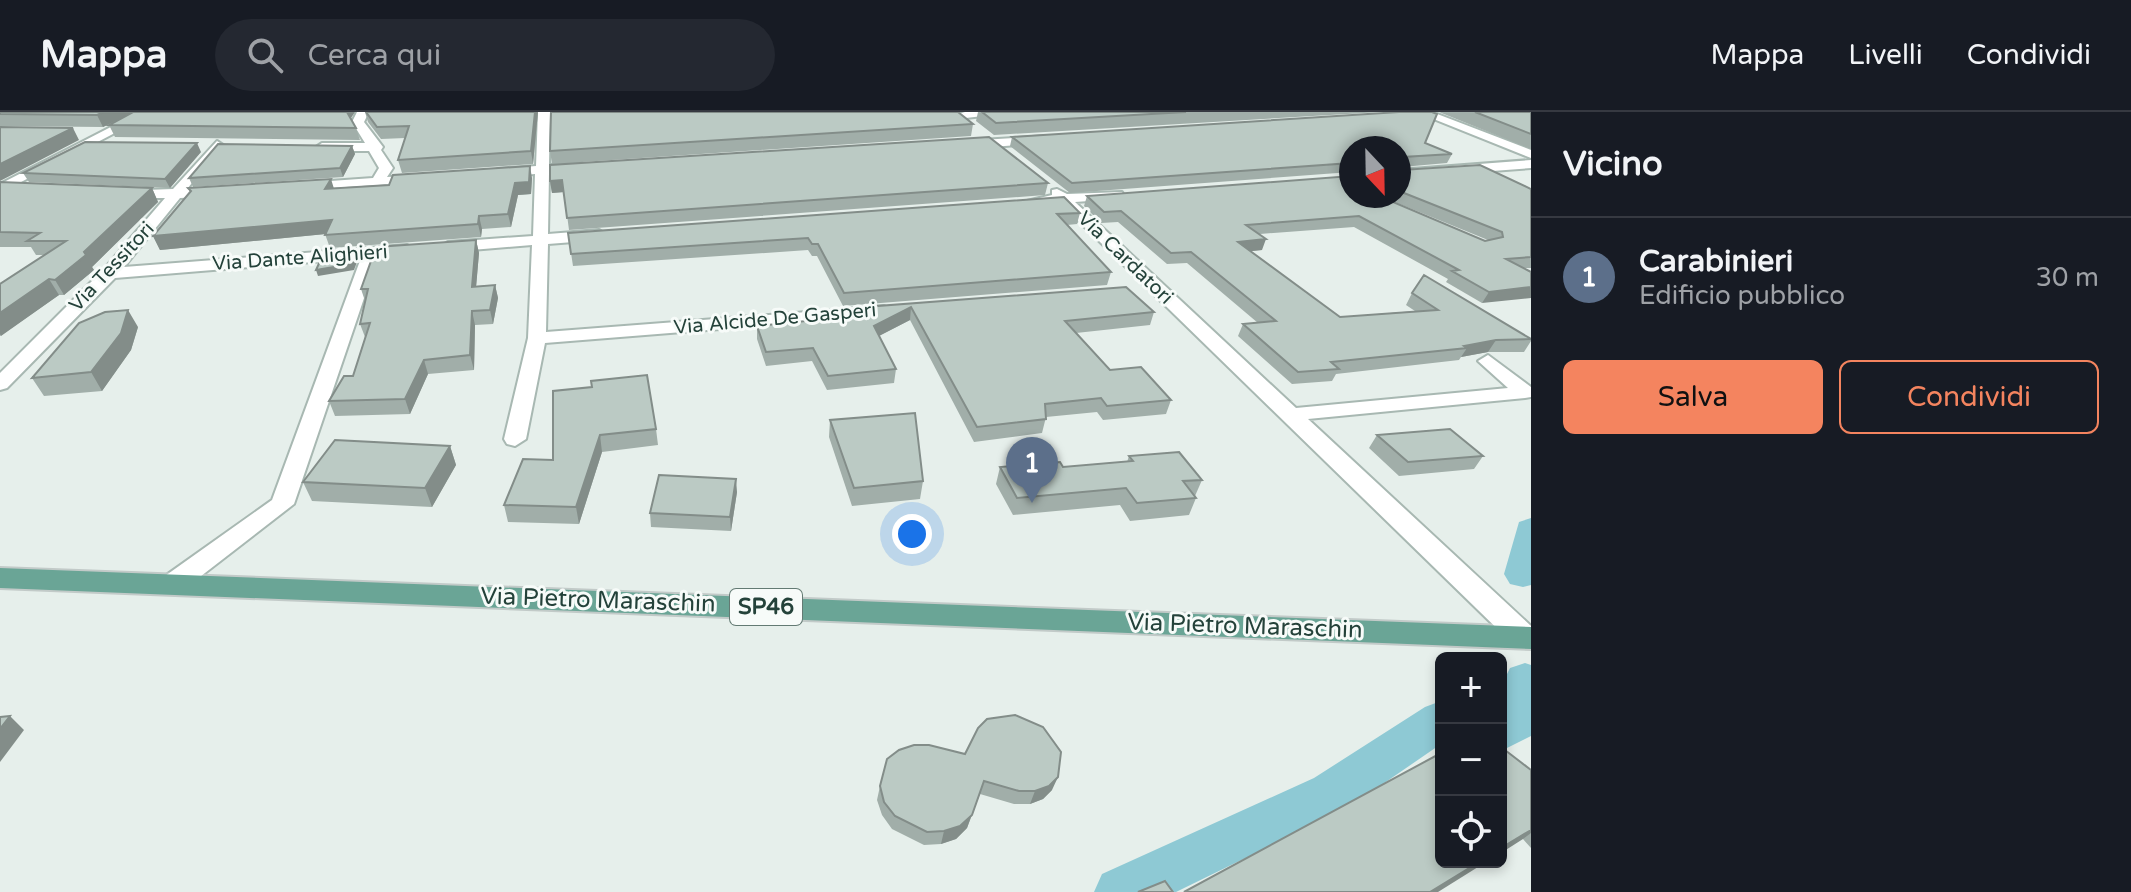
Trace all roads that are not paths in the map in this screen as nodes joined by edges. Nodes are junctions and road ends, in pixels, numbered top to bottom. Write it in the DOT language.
graph roads {
  1 [pos="149,112"];
  2 [pos="363,112"];
  3 [pos="544,112"];
  4 [pos="1012,112"];
  5 [pos="1422,112"];
  6 [pos="955,114"];
  7 [pos="1407,114"];
  8 [pos="76,133"];
  9 [pos="107,134"];
  10 [pos="1057,138"];
  11 [pos="994,143"];
  12 [pos="88,144"];
  13 [pos="117,144"];
  14 [pos="217,145"];
  15 [pos="947,146"];
  16 [pos="310,147"];
  17 [pos="377,147"];
  18 [pos="1531,154"];
  19 [pos="1014,159"];
  20 [pos="1531,164"];
  21 [pos="589,167"];
  22 [pos="1476,167"];
  23 [pos="542,170"];
  24 [pos="1411,173"];
  25 [pos="482,174"];
  26 [pos="1531,177"];
  27 [pos="437,178"];
  28 [pos="1038,179"];
  29 [pos="377,182"];
  30 [pos="285,188"];
  31 [pos="0,189"];
  32 [pos="29,190"];
  33 [pos="239,191"];
  34 [pos="103,193"];
  35 [pos="1140,193"];
  36 [pos="177,195"];
  37 [pos="1063,198"];
  38 [pos="1016,203"];
  39 [pos="615,234"];
  40 [pos="540,240"];
  41 [pos="371,253"];
  42 [pos="110,273"];
  43 [pos="1158,289"];
  44 [pos="1127,291"];
  45 [pos="909,309"];
  46 [pos="537,338"];
  47 [pos="1488,361"];
  48 [pos="7,367"];
  49 [pos="0,384"];
  50 [pos="1289,415"];
  51 [pos="515,439"];
  52 [pos="0,578"];
  53 [pos="174,583"];
  54 [pos="1528,638"];
  1 -- 9 [label="street"];
  2 -- 17 [label="street"];
  3 -- 23 [label="street"];
  4 -- 6 [label="street"];
  5 -- 7 [label="street"];
  5 -- 18 [label="street"];
  6 -- 11 [label="street"];
  8 -- 9 [label="street"];
  9 -- 12 [label="street"];
  10 -- 11 [label="street"];
  11 -- 15 [label="street"];
  11 -- 19 [label="street"];
  12 -- 13 [label="street"];
  12 -- 31 [label="street"];
  14 -- 36 [label="street, Via Tessitori"];
  16 -- 17 [label="street"];
  17 -- 29 [label="street"];
  20 -- 22 [label="street"];
  21 -- 23 [label="street"];
  22 -- 24 [label="street"];
  22 -- 26 [label="street"];
  23 -- 25 [label="street"];
  23 -- 40 [label="street"];
  27 -- 29 [label="street"];
  28 -- 37 [label="street, Via Cardatori"];
  29 -- 30 [label="street"];
  31 -- 32 [label="street"];
  33 -- 36 [label="street"];
  34 -- 36 [label="street"];
  35 -- 37 [label="street"];
  36 -- 42 [label="street, Via Tessitori"];
  37 -- 38 [label="street"];
  37 -- 43 [label="street, Via Cardatori"];
  39 -- 40 [label="street, Via Dante Alighieri"];
  40 -- 41 [label="street, Via Dante Alighieri"];
  40 -- 46 [label="street"];
  41 -- 42 [label="street, Via Dante Alighieri"];
  41 -- 53 [label="street"];
  42 -- 48 [label="street, Via Tessitori"];
  43 -- 44 [label="street"];
  43 -- 50 [label="street, Via Cardatori"];
  45 -- 46 [label="street, Via Alcide De Gasperi"];
  46 -- 51 [label="street"];
  47 -- 50 [label="street"];
  48 -- 49 [label="street, Via Tessitori"];
  50 -- 54 [label="street, Via Cardatori"];
  52 -- 53 [label="main road, Via Pietro Maraschin / SP46"];
  53 -- 54 [label="main road, Via Pietro Maraschin / SP46"];
}
